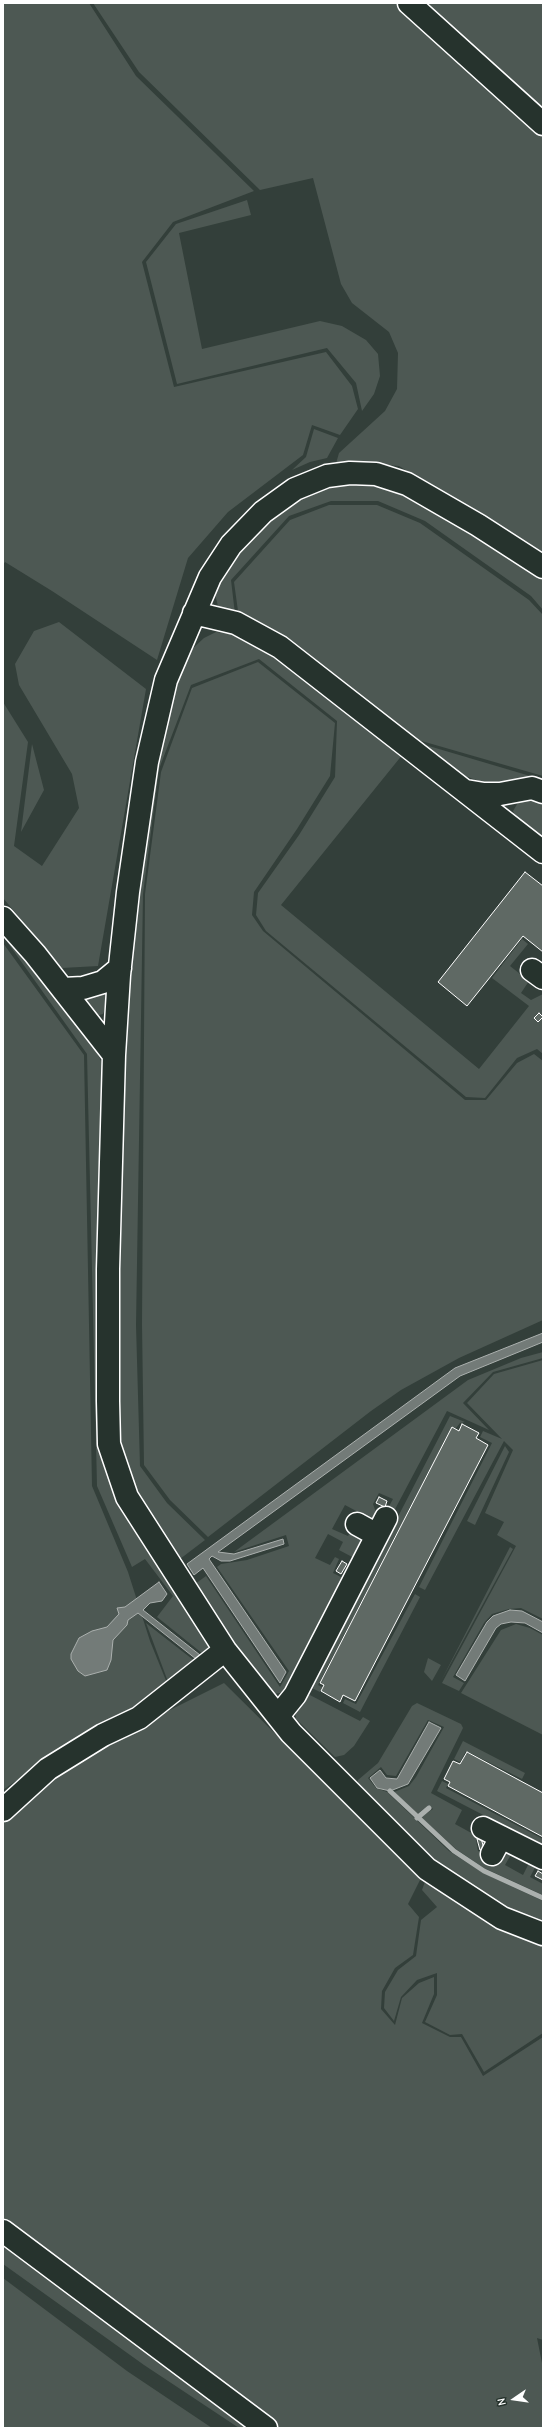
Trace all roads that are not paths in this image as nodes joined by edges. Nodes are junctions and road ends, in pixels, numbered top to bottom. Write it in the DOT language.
graph roads {
  1 [pos="409,3"];
  2 [pos="543,124"];
  3 [pos="543,567"];
  4 [pos="194,613"];
  5 [pos="465,790"];
  6 [pos="543,792"];
  7 [pos="543,852"];
  8 [pos="3,918"];
  9 [pos="120,968"];
  10 [pos="63,989"];
  11 [pos="114,1055"];
  12 [pos="357,1524"];
  13 [pos="224,1650"];
  14 [pos="278,1716"];
  15 [pos="3,1810"];
  16 [pos="492,1840"];
  17 [pos="543,1858"];
  18 [pos="543,1934"];
  19 [pos="3,2231"];
  20 [pos="266,2428"];
  1 -- 2 [label="lane"];
  3 -- 4 [label="lane"];
  4 -- 5 [label="lane"];
  4 -- 9 [label="lane"];
  5 -- 6 [label="lane"];
  5 -- 7 [label="lane"];
  8 -- 10 [label="lane"];
  9 -- 10 [label="lane"];
  9 -- 11 [label="lane"];
  10 -- 11 [label="lane"];
  11 -- 13 [label="lane"];
  12 -- 14 [label="lane"];
  13 -- 14 [label="lane"];
  13 -- 15 [label="lane"];
  14 -- 18 [label="lane"];
  16 -- 17 [label="lane"];
  19 -- 20 [label="lane"];
}
